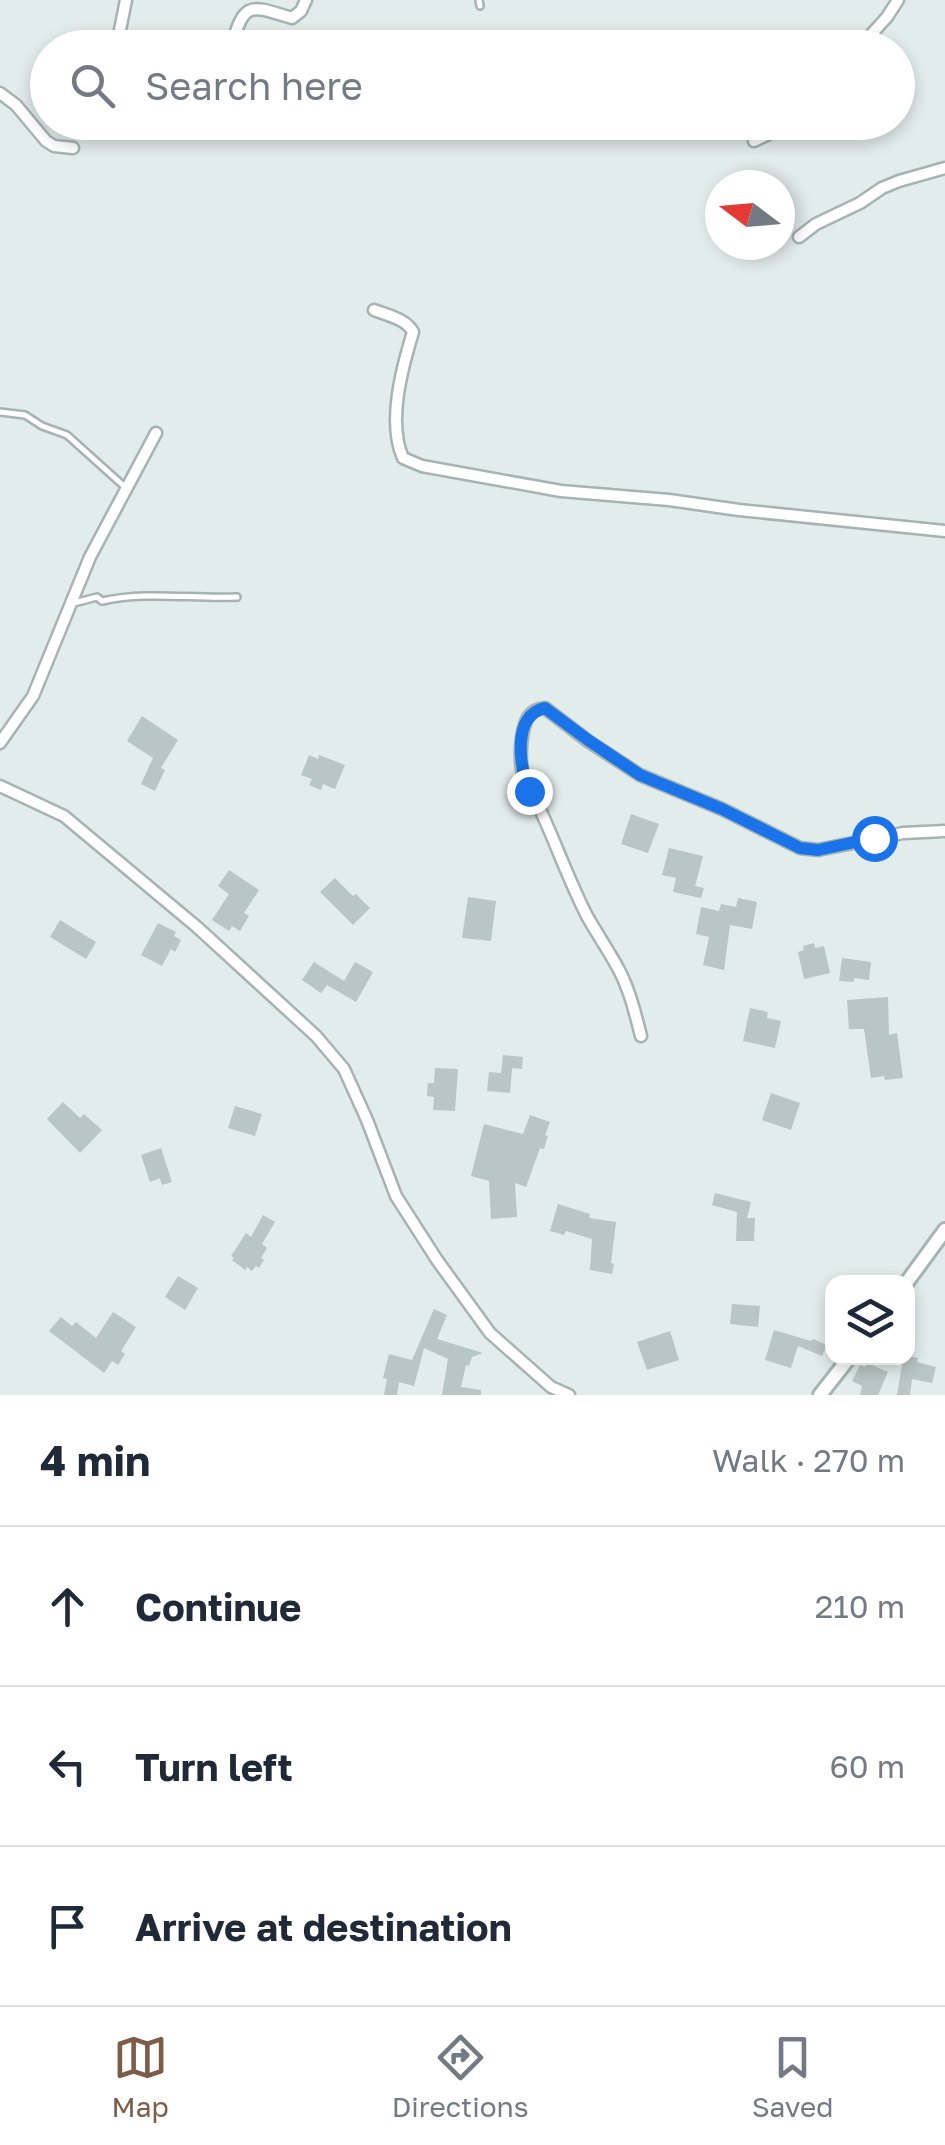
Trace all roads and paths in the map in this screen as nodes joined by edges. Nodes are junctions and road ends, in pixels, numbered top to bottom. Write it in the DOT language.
graph roads {
  1 [pos="126,0"];
  2 [pos="306,0"];
  3 [pos="898,0"];
  4 [pos="120,30"];
  5 [pos="237,30"];
  6 [pos="876,30"];
  7 [pos="0,93"];
  8 [pos="30,122"];
  9 [pos="45,140"];
  10 [pos="758,140"];
  11 [pos="754,142"];
  12 [pos="73,148"];
  13 [pos="945,168"];
  14 [pos="798,237"];
  15 [pos="374,310"];
  16 [pos="0,412"];
  17 [pos="156,433"];
  18 [pos="126,488"];
  19 [pos="945,531"];
  20 [pos="236,597"];
  21 [pos="71,603"];
  22 [pos="0,743"];
  23 [pos="0,786"];
  24 [pos="945,831"];
  25 [pos="641,1036"];
  26 [pos="945,1230"];
  27 [pos="912,1275"];
  28 [pos="844,1365"];
  29 [pos="568,1395"];
  30 [pos="820,1395"];
  1 -- 4 [label="street"];
  2 -- 5 [label="street"];
  3 -- 6 [label="street"];
  7 -- 8 [label="street"];
  9 -- 12 [label="street"];
  10 -- 11 [label="street"];
  13 -- 14 [label="street"];
  15 -- 19 [label="street"];
  16 -- 18 [label="lane"];
  17 -- 18 [label="street"];
  18 -- 21 [label="street"];
  20 -- 21 [label="lane"];
  21 -- 22 [label="street"];
  23 -- 29 [label="street"];
  24 -- 25 [label="street"];
  26 -- 27 [label="street"];
  28 -- 30 [label="street"];
}
